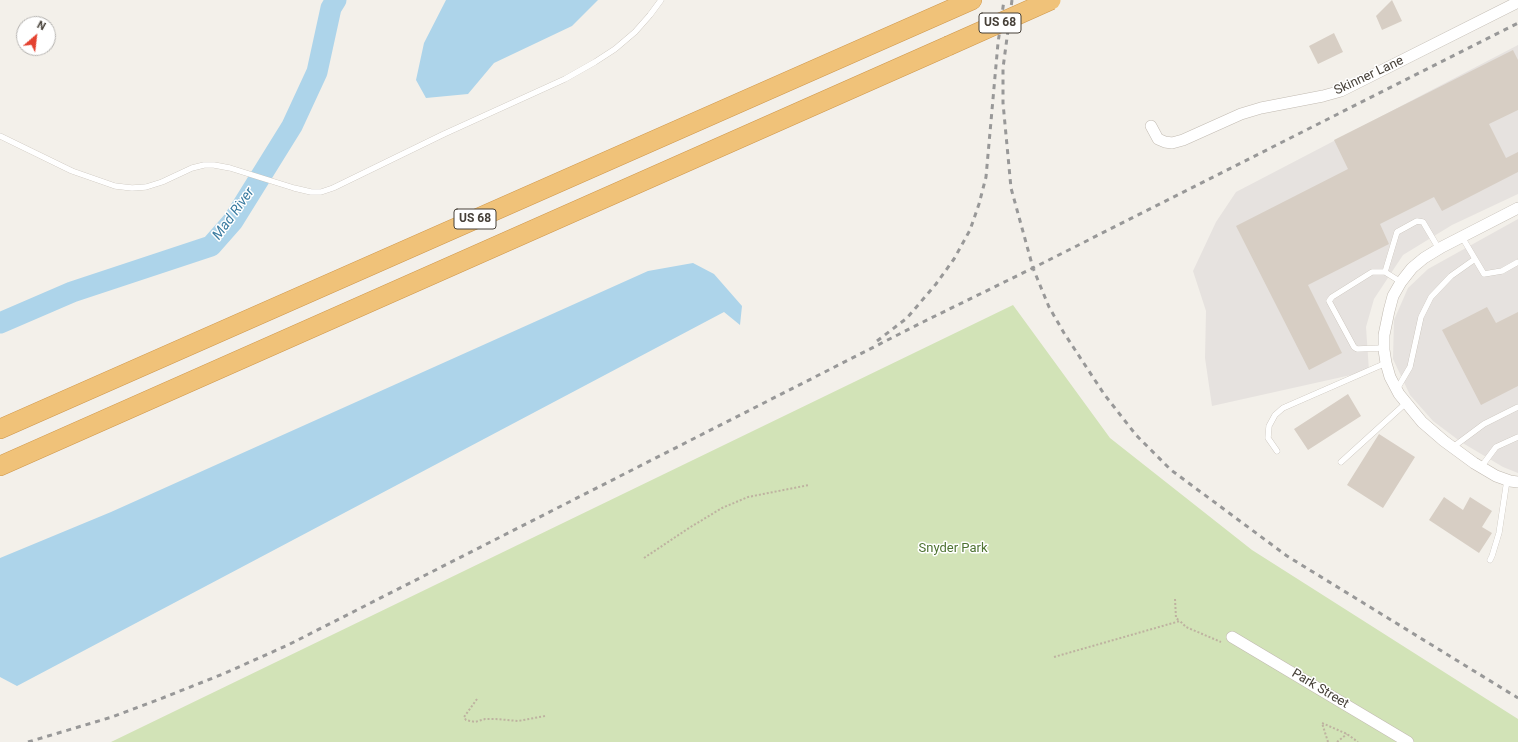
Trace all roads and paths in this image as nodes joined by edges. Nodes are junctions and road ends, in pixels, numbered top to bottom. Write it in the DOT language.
graph roads {
  1 [pos="661,0"];
  2 [pos="972,0"];
  3 [pos="1051,0"];
  4 [pos="1518,2"];
  5 [pos="1151,126"];
  6 [pos="0,136"];
  7 [pos="1518,208"];
  8 [pos="1462,237"];
  9 [pos="1439,249"];
  10 [pos="1475,259"];
  11 [pos="1518,262"];
  12 [pos="1385,272"];
  13 [pos="1401,282"];
  14 [pos="1384,348"];
  15 [pos="1386,363"];
  16 [pos="1397,389"];
  17 [pos="1406,403"];
  18 [pos="1518,407"];
  19 [pos="106,418"];
  20 [pos="0,429"];
  21 [pos="1518,437"];
  22 [pos="1453,448"];
  23 [pos="1277,451"];
  24 [pos="1341,462"];
  25 [pos="0,466"];
  26 [pos="1481,467"];
  27 [pos="0,477"];
  28 [pos="1513,481"];
  29 [pos="809,485"];
  30 [pos="644,558"];
  31 [pos="1490,560"];
  32 [pos="1176,600"];
  33 [pos="1180,621"];
  34 [pos="1232,637"];
  35 [pos="1221,642"];
  36 [pos="1054,657"];
  37 [pos="477,699"];
  38 [pos="545,716"];
  39 [pos="1347,734"];
  40 [pos="1328,742"];
  41 [pos="1337,742"];
  42 [pos="1358,742"];
  43 [pos="1408,742"];
  1 -- 6 [label="lane"];
  2 -- 20 [label="highway, US 68"];
  3 -- 19 [label="highway, US 68, bridge"];
  4 -- 5 [label="street, Skinner Lane"];
  7 -- 8 [label="street"];
  8 -- 9 [label="street"];
  8 -- 10 [label="lane"];
  9 -- 12 [label="lane"];
  9 -- 13 [label="street"];
  10 -- 11 [label="lane"];
  10 -- 16 [label="lane"];
  12 -- 13 [label="lane"];
  12 -- 14 [label="lane"];
  13 -- 14 [label="street"];
  14 -- 15 [label="street"];
  15 -- 16 [label="street"];
  15 -- 23 [label="lane"];
  16 -- 17 [label="street"];
  17 -- 22 [label="street"];
  17 -- 24 [label="lane"];
  18 -- 22 [label="lane"];
  19 -- 25 [label="highway, US 68"];
  19 -- 27 [label="highway"];
  21 -- 26 [label="lane"];
  22 -- 26 [label="street"];
  26 -- 28 [label="street"];
  28 -- 31 [label="lane"];
  29 -- 30 [label="path"];
  32 -- 33 [label="path"];
  33 -- 35 [label="path"];
  33 -- 36 [label="path"];
  34 -- 43 [label="street, Park Street"];
  37 -- 38 [label="path"];
  39 -- 40 [label="path"];
  39 -- 41 [label="path"];
  39 -- 42 [label="path"];
}
